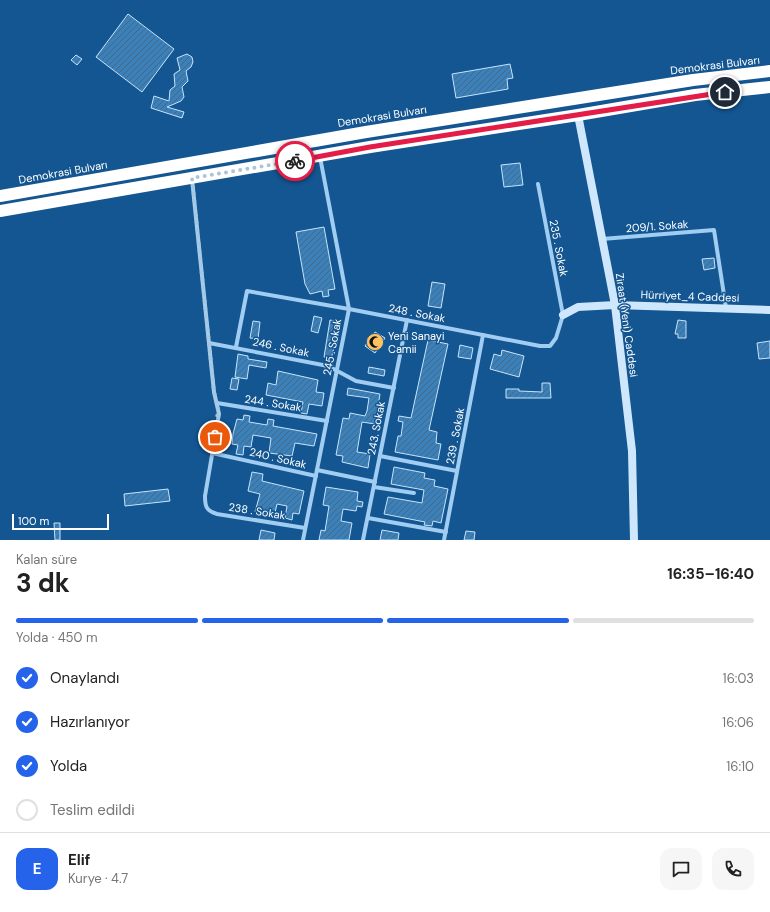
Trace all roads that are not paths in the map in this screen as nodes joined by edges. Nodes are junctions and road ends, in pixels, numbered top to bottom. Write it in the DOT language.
graph roads {
  1 [pos="770,71"];
  2 [pos="770,87"];
  3 [pos="578,116"];
  4 [pos="320,157"];
  5 [pos="192,178"];
  6 [pos="538,184"];
  7 [pos="0,196"];
  8 [pos="0,211"];
  9 [pos="602,239"];
  10 [pos="615,305"];
  11 [pos="726,308"];
  12 [pos="349,309"];
  13 [pos="770,310"];
  14 [pos="563,315"];
  15 [pos="407,320"];
  16 [pos="483,335"];
  17 [pos="209,343"];
  18 [pos="236,347"];
  19 [pos="337,370"];
  20 [pos="394,388"];
  21 [pos="217,403"];
  22 [pos="327,421"];
  23 [pos="212,453"];
  24 [pos="380,456"];
  25 [pos="317,470"];
  26 [pos="457,471"];
  27 [pos="316,476"];
  28 [pos="374,485"];
  29 [pos="414,493"];
  30 [pos="368,518"];
  31 [pos="305,528"];
  32 [pos="446,532"];
  33 [pos="303,540"];
  34 [pos="363,540"];
  35 [pos="444,540"];
  36 [pos="634,540"];
  1 -- 7 [label="highway, Demokrasi Bulvarı"];
  2 -- 3 [label="highway"];
  3 -- 4 [label="highway"];
  3 -- 9 [label="street, Ziraat (Yeni) Caddesi"];
  4 -- 5 [label="highway"];
  4 -- 12 [label="street, 245 . Sokak"];
  5 -- 8 [label="highway"];
  5 -- 17 [label="street"];
  6 -- 14 [label="street, 235 . Sokak"];
  9 -- 10 [label="street, Ziraat (Yeni) Caddesi"];
  9 -- 11 [label="street, 209/1. Sokak"];
  10 -- 11 [label="street, Hürriyet_4 Caddesi"];
  10 -- 14 [label="street, Hürriyet_4 Caddesi"];
  10 -- 36 [label="street, Ziraat (Yeni) Caddesi"];
  11 -- 13 [label="street, Hürriyet_4 Caddesi"];
  12 -- 15 [label="street, 248 . Sokak"];
  12 -- 18 [label="street, 248 . Sokak"];
  12 -- 19 [label="street, 245 . Sokak"];
  14 -- 16 [label="street, 248 . Sokak"];
  15 -- 16 [label="street, 248 . Sokak"];
  15 -- 20 [label="street, 243. Sokak"];
  16 -- 26 [label="street, 239 . Sokak"];
  17 -- 18 [label="street, 246 . Sokak"];
  17 -- 21 [label="street"];
  18 -- 19 [label="street, 246 . Sokak"];
  19 -- 20 [label="street, 246 . Sokak"];
  19 -- 22 [label="street, 245 . Sokak"];
  20 -- 24 [label="street, 243. Sokak"];
  21 -- 22 [label="street, 244 . Sokak"];
  21 -- 23 [label="street"];
  22 -- 25 [label="street, 245 . Sokak"];
  23 -- 27 [label="street, 240 . Sokak"];
  23 -- 31 [label="street, 238 . Sokak"];
  24 -- 26 [label="street"];
  24 -- 28 [label="street, 243. Sokak"];
  25 -- 27 [label="street, 245 . Sokak"];
  25 -- 28 [label="street, 240 . Sokak"];
  26 -- 32 [label="street, 239 . Sokak"];
  27 -- 31 [label="street, 245 . Sokak"];
  28 -- 29 [label="street, 240 . Sokak"];
  28 -- 30 [label="street, 243. Sokak"];
  30 -- 32 [label="street"];
  30 -- 34 [label="street, 243. Sokak"];
  31 -- 33 [label="street, 245 . Sokak"];
  32 -- 35 [label="street, 239 . Sokak"];
}
